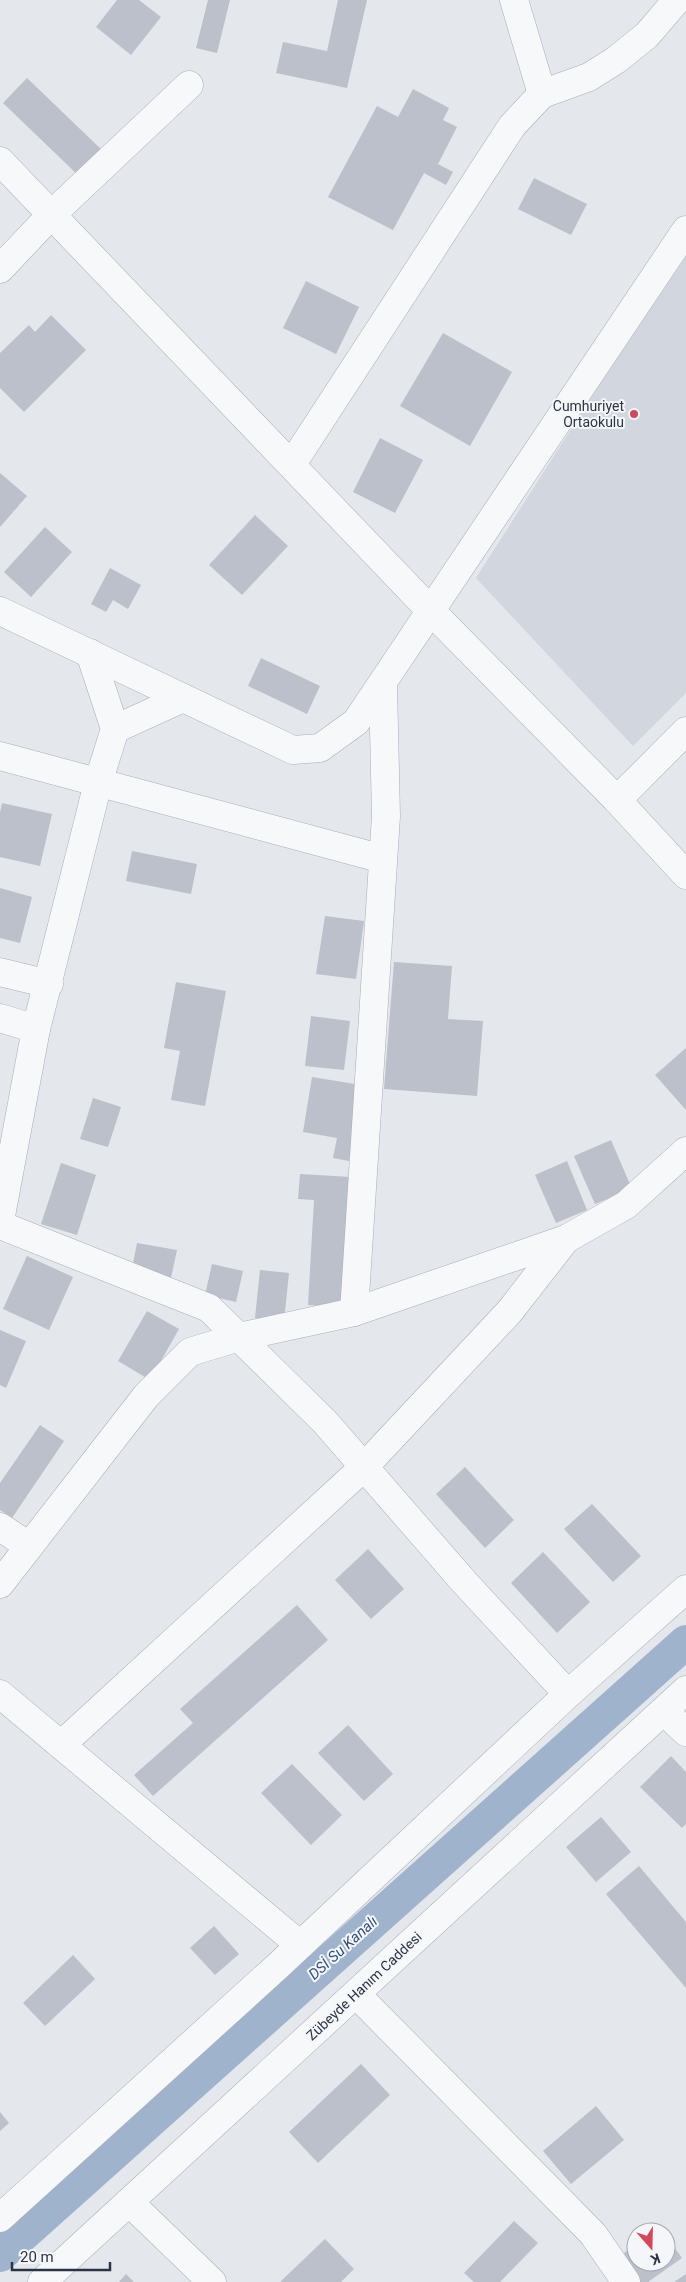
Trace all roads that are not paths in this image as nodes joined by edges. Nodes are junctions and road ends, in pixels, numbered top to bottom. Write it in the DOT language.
graph roads {
  1 [pos="514,0"];
  2 [pos="677,0"];
  3 [pos="188,85"];
  4 [pos="542,94"];
  5 [pos="0,162"];
  6 [pos="51,215"];
  7 [pos="686,230"];
  8 [pos="0,269"];
  9 [pos="292,464"];
  10 [pos="430,610"];
  11 [pos="0,611"];
  12 [pos="90,654"];
  13 [pos="383,685"];
  14 [pos="183,698"];
  15 [pos="115,729"];
  16 [pos="686,731"];
  17 [pos="0,756"];
  18 [pos="98,783"];
  19 [pos="617,800"];
  20 [pos="383,859"];
  21 [pos="686,875"];
  22 [pos="0,972"];
  23 [pos="49,984"];
  24 [pos="0,1018"];
  25 [pos="36,1029"];
  26 [pos="686,1151"];
  27 [pos="0,1223"];
  28 [pos="566,1239"];
  29 [pos="354,1312"];
  30 [pos="239,1337"];
  31 [pos="364,1467"];
  32 [pos="0,1527"];
  33 [pos="29,1546"];
  34 [pos="0,1584"];
  35 [pos="686,1590"];
  36 [pos="686,1690"];
  37 [pos="0,1694"];
  38 [pos="568,1694"];
  39 [pos="664,1711"];
  40 [pos="686,1732"];
  41 [pos="61,1745"];
  42 [pos="300,1945"];
  43 [pos="356,1994"];
  44 [pos="129,2202"];
  45 [pos="0,2218"];
  46 [pos="42,2282"];
  47 [pos="212,2282"];
  48 [pos="626,2282"];
  1 -- 4 [label="street"];
  2 -- 4 [label="street"];
  3 -- 6 [label="street"];
  4 -- 9 [label="street"];
  5 -- 6 [label="street"];
  6 -- 8 [label="street"];
  6 -- 9 [label="street"];
  7 -- 10 [label="street"];
  9 -- 10 [label="street"];
  10 -- 13 [label="street"];
  10 -- 19 [label="street"];
  11 -- 12 [label="street"];
  12 -- 14 [label="street"];
  12 -- 15 [label="street"];
  13 -- 14 [label="street"];
  13 -- 20 [label="street"];
  14 -- 15 [label="street"];
  15 -- 18 [label="street"];
  16 -- 19 [label="street"];
  17 -- 18 [label="street"];
  18 -- 20 [label="street"];
  18 -- 23 [label="street"];
  19 -- 21 [label="street"];
  20 -- 29 [label="street"];
  22 -- 23 [label="street"];
  23 -- 25 [label="street"];
  24 -- 25 [label="street"];
  25 -- 27 [label="street"];
  26 -- 28 [label="street"];
  27 -- 30 [label="street"];
  28 -- 29 [label="street"];
  28 -- 31 [label="street"];
  29 -- 30 [label="street"];
  30 -- 31 [label="street"];
  30 -- 33 [label="street"];
  31 -- 38 [label="street"];
  31 -- 41 [label="street"];
  32 -- 33 [label="street"];
  33 -- 34 [label="street"];
  35 -- 38 [label="street"];
  36 -- 39 [label="street, Zübeyde Hanım Caddesi"];
  37 -- 41 [label="street"];
  38 -- 42 [label="street"];
  39 -- 40 [label="street"];
  39 -- 43 [label="street, Zübeyde Hanım Caddesi"];
  41 -- 42 [label="street"];
  42 -- 45 [label="street"];
  43 -- 44 [label="street, Zübeyde Hanım Caddesi"];
  43 -- 48 [label="street"];
  44 -- 46 [label="street, Zübeyde Hanım Caddesi"];
  44 -- 47 [label="street"];
}
